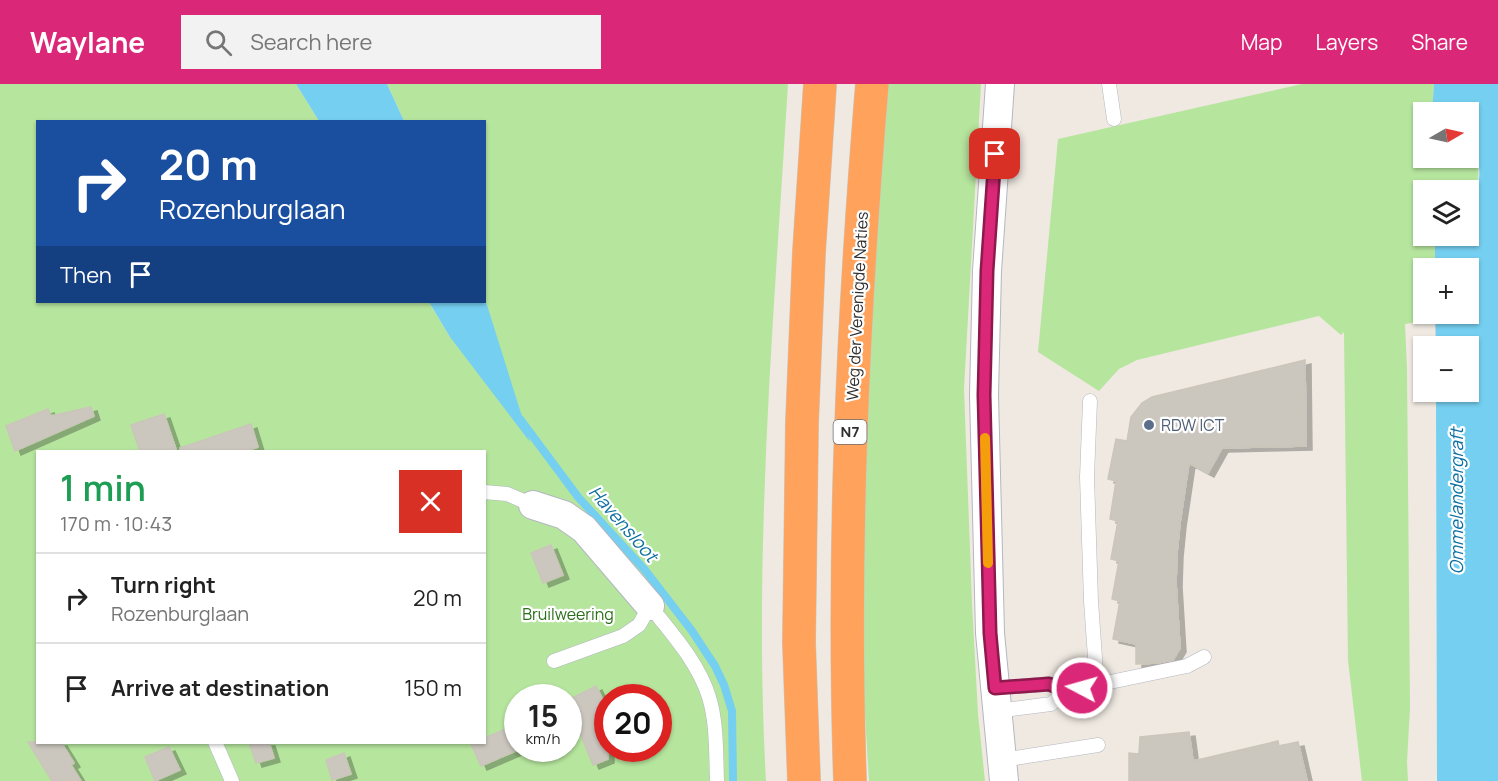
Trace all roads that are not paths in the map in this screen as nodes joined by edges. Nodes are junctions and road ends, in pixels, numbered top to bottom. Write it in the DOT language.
graph roads {
  1 [pos="820,84"];
  2 [pos="872,84"];
  3 [pos="1000,84"];
  4 [pos="1109,84"];
  5 [pos="1114,119"];
  6 [pos="1090,401"];
  7 [pos="486,492"];
  8 [pos="533,505"];
  9 [pos="650,606"];
  10 [pos="1204,657"];
  11 [pos="554,661"];
  12 [pos="1097,686"];
  13 [pos="1067,691"];
  14 [pos="996,700"];
  15 [pos="216,744"];
  16 [pos="1098,745"];
  17 [pos="1003,771"];
  18 [pos="232,781"];
  19 [pos="717,781"];
  20 [pos="804,781"];
  21 [pos="850,781"];
  1 -- 20 [label="highway"];
  2 -- 21 [label="highway, Weg der Verenigde Naties / N7"];
  3 -- 14 [label="street"];
  4 -- 5 [label="lane"];
  6 -- 12 [label="lane"];
  7 -- 8 [label="lane"];
  8 -- 9 [label="street"];
  9 -- 11 [label="lane"];
  9 -- 19 [label="lane"];
  10 -- 12 [label="lane"];
  12 -- 13 [label="lane"];
  13 -- 14 [label="lane"];
  13 -- 14 [label="lane"];
  14 -- 17 [label="street"];
  15 -- 18 [label="lane"];
  16 -- 17 [label="lane"];
}
